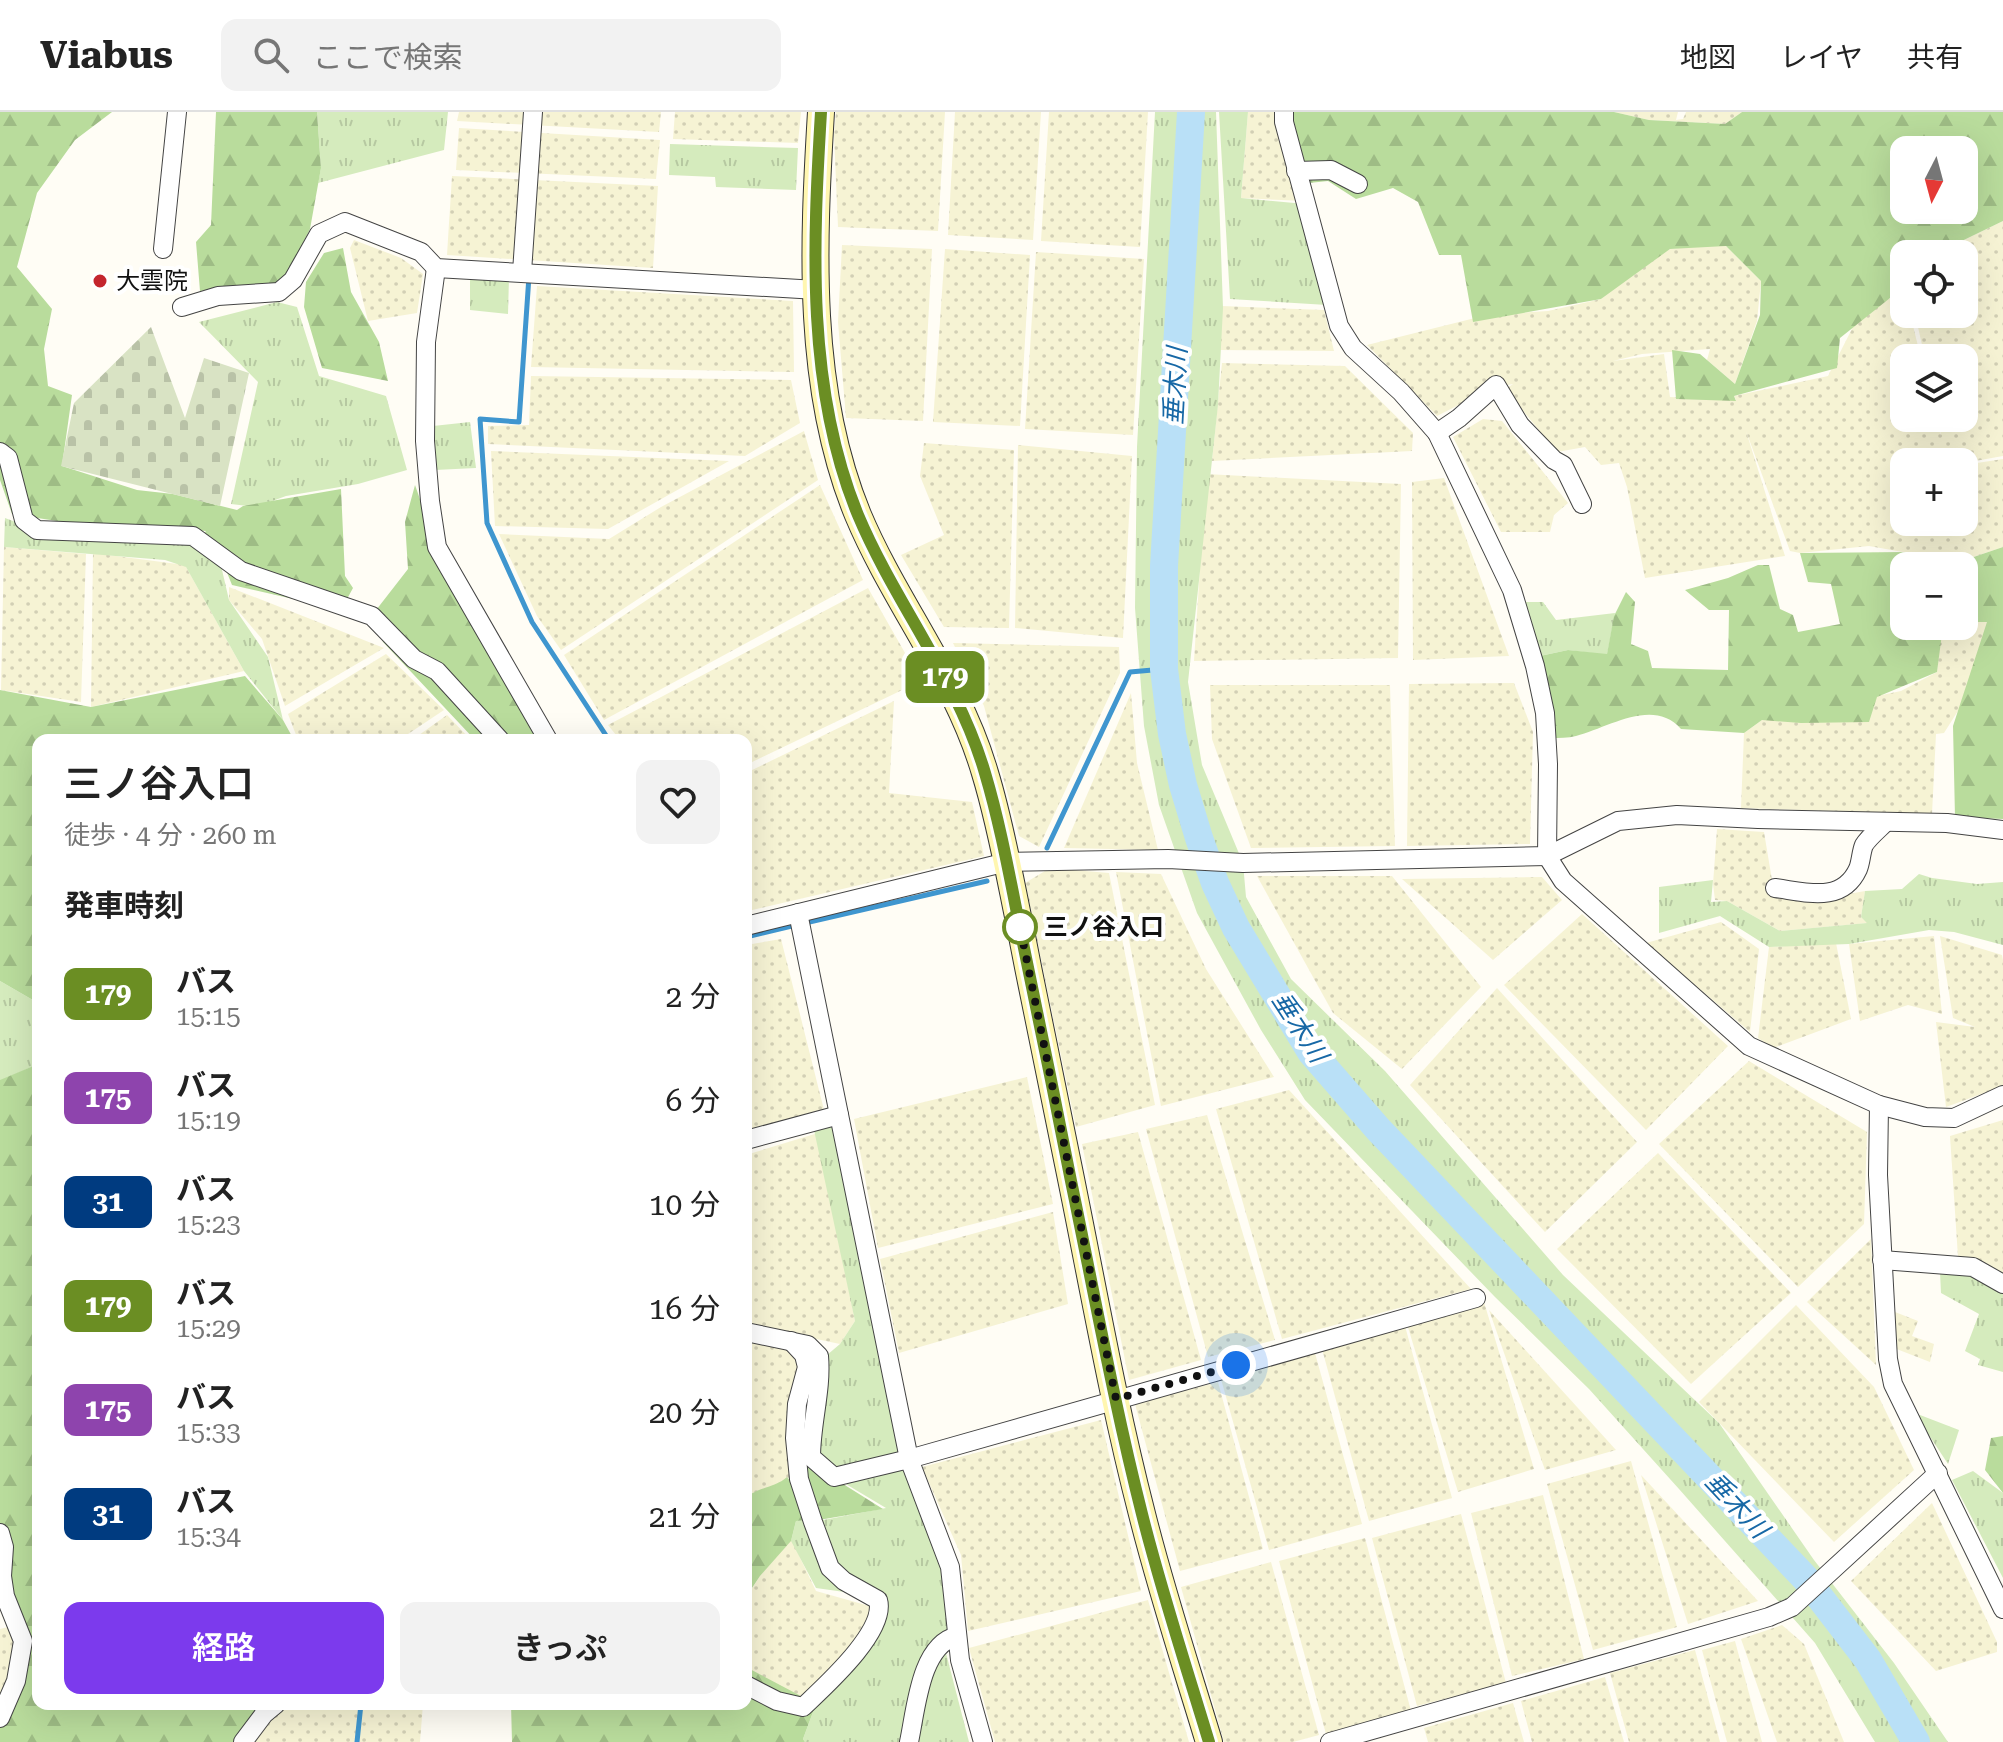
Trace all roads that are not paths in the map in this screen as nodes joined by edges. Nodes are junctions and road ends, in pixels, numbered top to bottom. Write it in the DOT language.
graph roads {
  1 [pos="177,112"];
  2 [pos="533,112"];
  3 [pos="821,112"];
  4 [pos="1284,112"];
  5 [pos="1296,171"];
  6 [pos="1358,184"];
  7 [pos="163,249"];
  8 [pos="436,268"];
  9 [pos="522,272"];
  10 [pos="817,290"];
  11 [pos="182,307"];
  12 [pos="1437,433"];
  13 [pos="0,452"];
  14 [pos="1582,504"];
  15 [pos="495,734"];
  16 [pos="545,734"];
  17 [pos="1886,822"];
  18 [pos="2003,830"];
  19 [pos="1547,856"];
  20 [pos="1007,862"];
  21 [pos="1775,888"];
  22 [pos="798,913"];
  23 [pos="752,924"];
  24 [pos="2003,1095"];
  25 [pos="1879,1105"];
  26 [pos="839,1115"];
  27 [pos="752,1138"];
  28 [pos="1882,1260"];
  29 [pos="2003,1284"];
  30 [pos="1476,1298"];
  31 [pos="752,1333"];
  32 [pos="791,1341"];
  33 [pos="1116,1399"];
  34 [pos="909,1459"];
  35 [pos="1938,1473"];
  36 [pos="0,1533"];
  37 [pos="2003,1609"];
  38 [pos="957,1636"];
  39 [pos="752,1688"];
  40 [pos="269,1710"];
  41 [pos="0,1718"];
  42 [pos="243,1742"];
  43 [pos="909,1742"];
  44 [pos="983,1742"];
  45 [pos="1209,1742"];
  46 [pos="1330,1742"];
  1 -- 7 [label="street"];
  2 -- 9 [label="street"];
  3 -- 10 [label="main road"];
  4 -- 5 [label="street"];
  5 -- 6 [label="street"];
  5 -- 12 [label="street"];
  8 -- 9 [label="street"];
  8 -- 11 [label="street"];
  8 -- 16 [label="street"];
  9 -- 10 [label="street"];
  10 -- 20 [label="main road"];
  12 -- 14 [label="street"];
  12 -- 19 [label="street"];
  13 -- 15 [label="street"];
  17 -- 18 [label="street"];
  17 -- 19 [label="street"];
  17 -- 21 [label="street"];
  19 -- 20 [label="street"];
  19 -- 25 [label="street"];
  20 -- 22 [label="street"];
  20 -- 33 [label="main road"];
  22 -- 23 [label="street"];
  22 -- 26 [label="street"];
  24 -- 25 [label="street"];
  25 -- 28 [label="street"];
  26 -- 27 [label="street"];
  26 -- 34 [label="street"];
  28 -- 29 [label="street"];
  28 -- 35 [label="street"];
  30 -- 33 [label="street"];
  31 -- 32 [label="street"];
  32 -- 34 [label="street"];
  32 -- 39 [label="street"];
  33 -- 34 [label="street"];
  33 -- 45 [label="main road"];
  34 -- 38 [label="street"];
  35 -- 37 [label="street"];
  35 -- 46 [label="street"];
  36 -- 41 [label="street"];
  38 -- 43 [label="street"];
  38 -- 44 [label="street"];
  40 -- 42 [label="street"];
}
